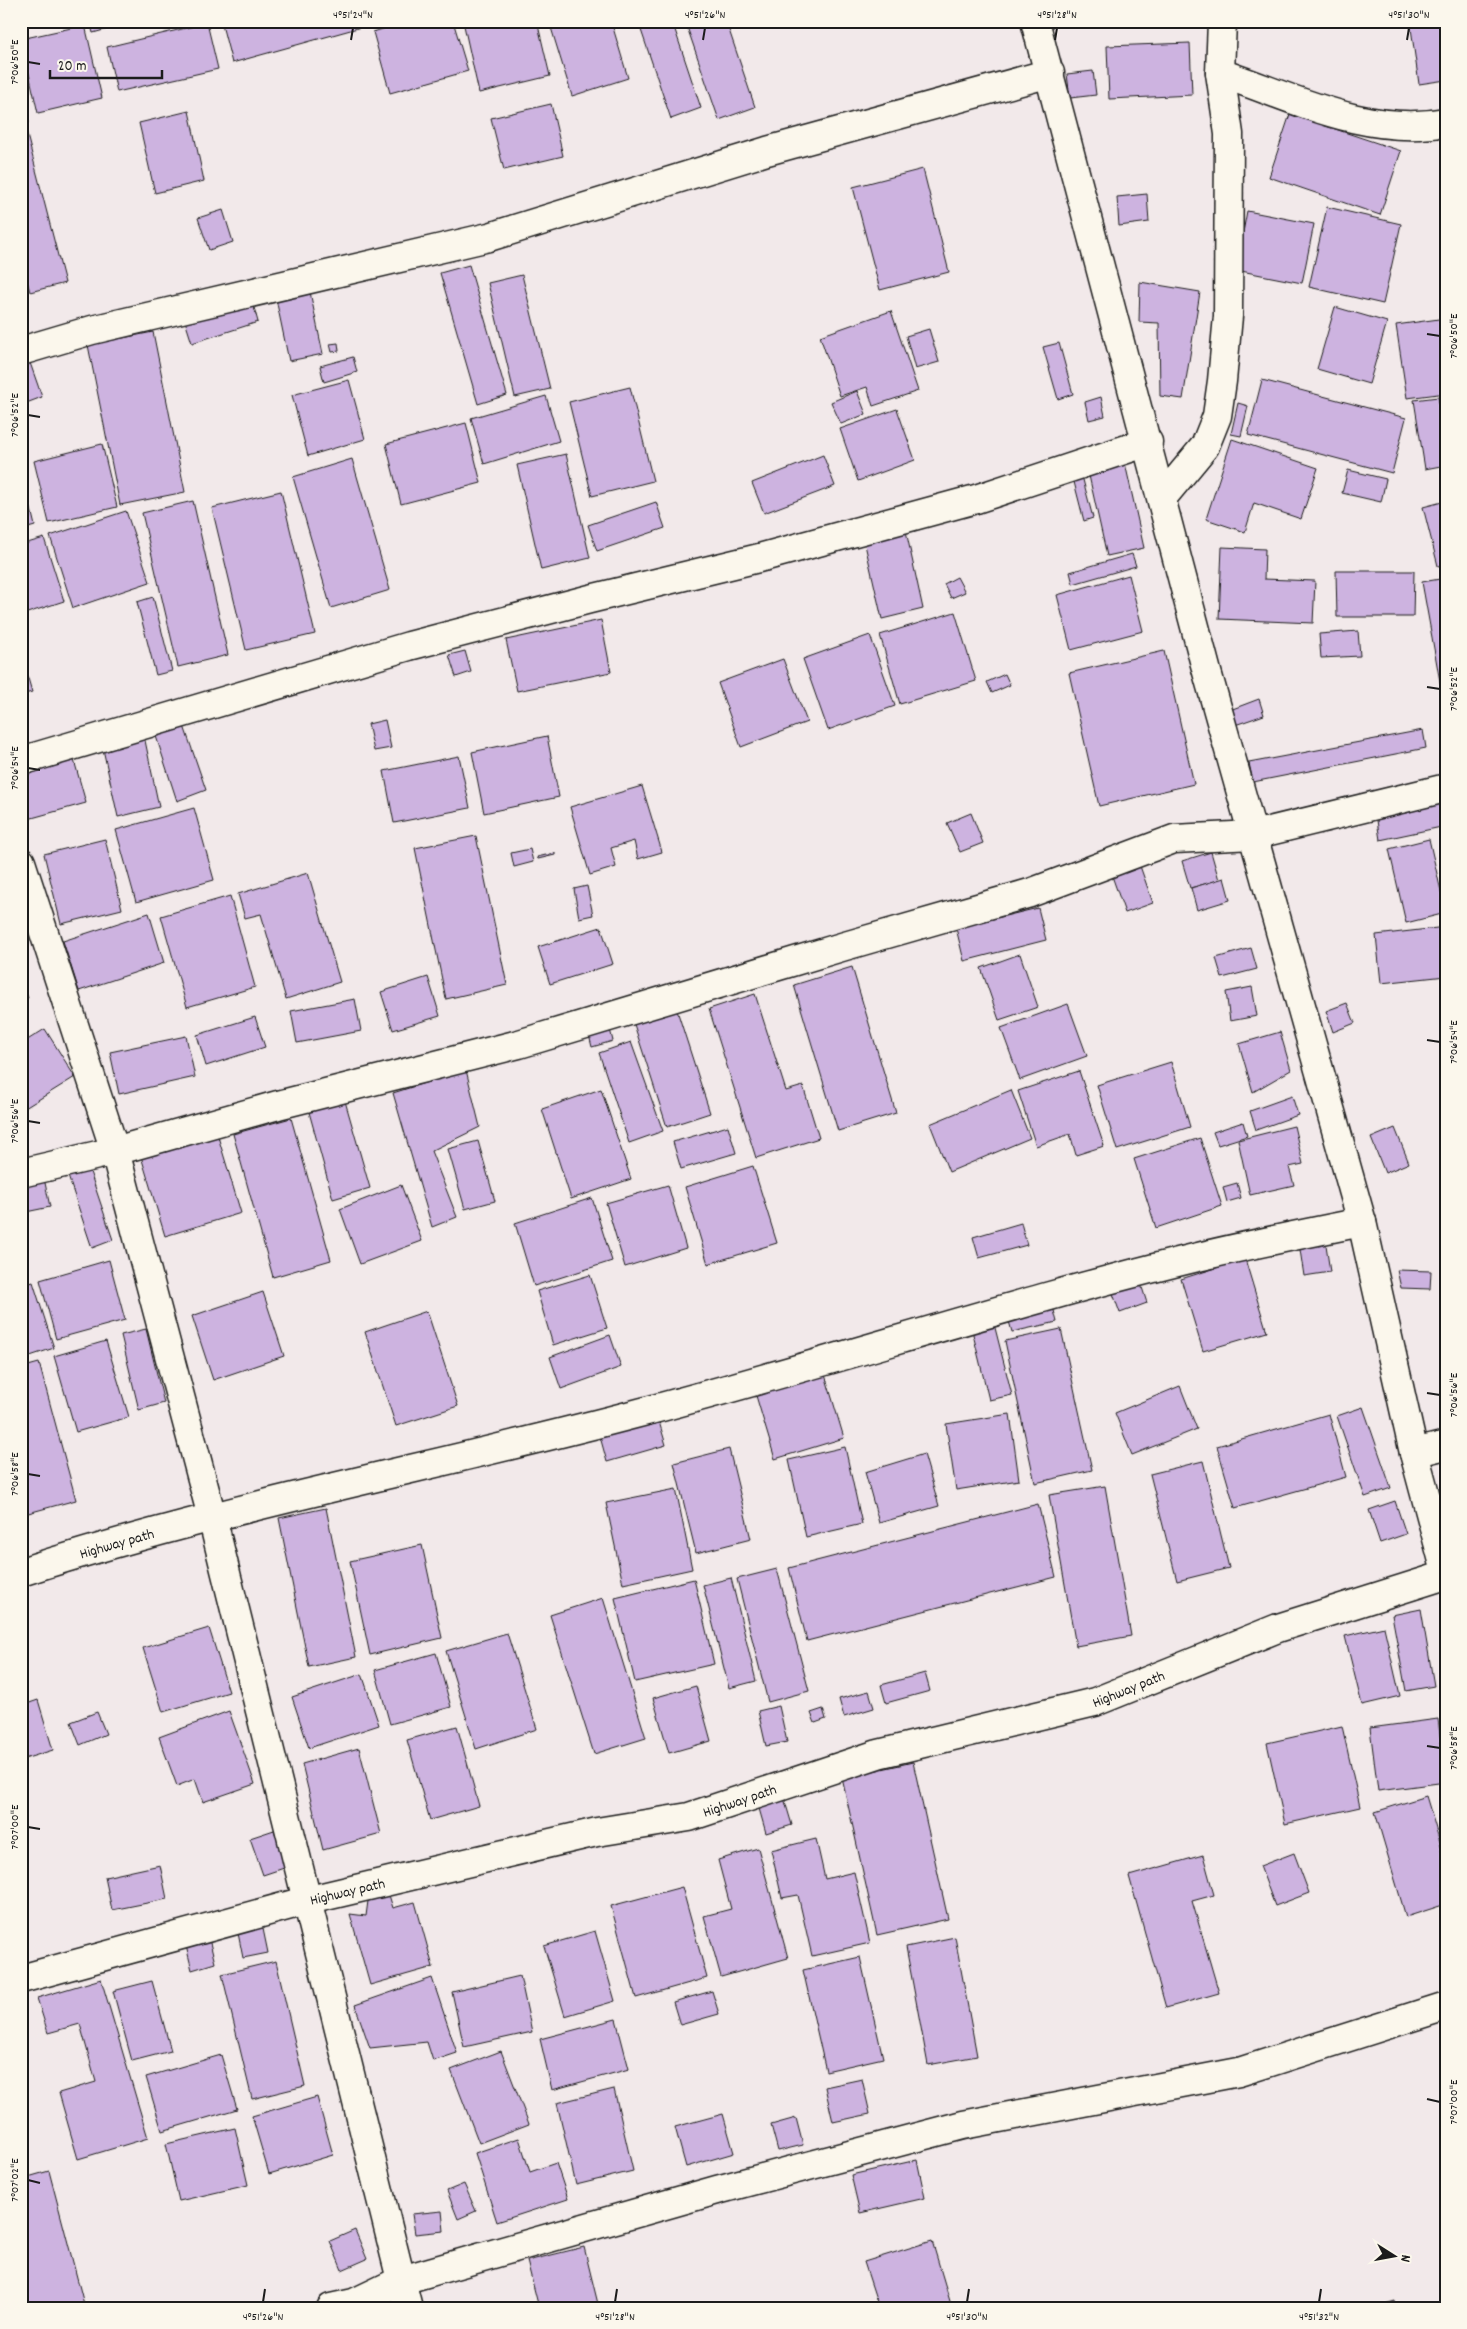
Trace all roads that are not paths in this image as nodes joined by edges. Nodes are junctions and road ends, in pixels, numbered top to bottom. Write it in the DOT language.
graph roads {
  1 [pos="1035,21"];
  2 [pos="1222,21"];
  3 [pos="1050,73"];
  4 [pos="1220,73"];
  5 [pos="1446,122"];
  6 [pos="21,351"];
  7 [pos="1148,442"];
  8 [pos="1162,498"];
  9 [pos="21,761"];
  10 [pos="1446,788"];
  11 [pos="1253,835"];
  12 [pos="21,862"];
  13 [pos="115,1151"];
  14 [pos="21,1173"];
  15 [pos="1362,1222"];
  16 [pos="1446,1445"];
  17 [pos="1414,1453"];
  18 [pos="212,1517"];
  19 [pos="21,1572"];
  20 [pos="1446,1574"];
  21 [pos="305,1901"];
  22 [pos="21,1979"];
  23 [pos="1446,2006"];
  24 [pos="402,2280"];
  25 [pos="331,2308"];
  26 [pos="408,2308"];
  1 -- 3 [label="street"];
  2 -- 4 [label="street"];
  3 -- 6 [label="street"];
  3 -- 7 [label="street"];
  4 -- 5 [label="street"];
  4 -- 8 [label="street"];
  7 -- 8 [label="street"];
  7 -- 9 [label="street"];
  8 -- 11 [label="street"];
  10 -- 11 [label="street"];
  11 -- 13 [label="street"];
  11 -- 15 [label="street"];
  12 -- 13 [label="street"];
  13 -- 14 [label="street"];
  13 -- 18 [label="street"];
  15 -- 17 [label="street"];
  15 -- 18 [label="street, Highway path"];
  16 -- 17 [label="street"];
  17 -- 20 [label="street"];
  18 -- 19 [label="street, Highway path"];
  18 -- 21 [label="street"];
  20 -- 21 [label="street, Highway path"];
  21 -- 22 [label="street, Highway path"];
  21 -- 24 [label="street"];
  23 -- 24 [label="street"];
  24 -- 25 [label="street"];
  24 -- 26 [label="street"];
}
